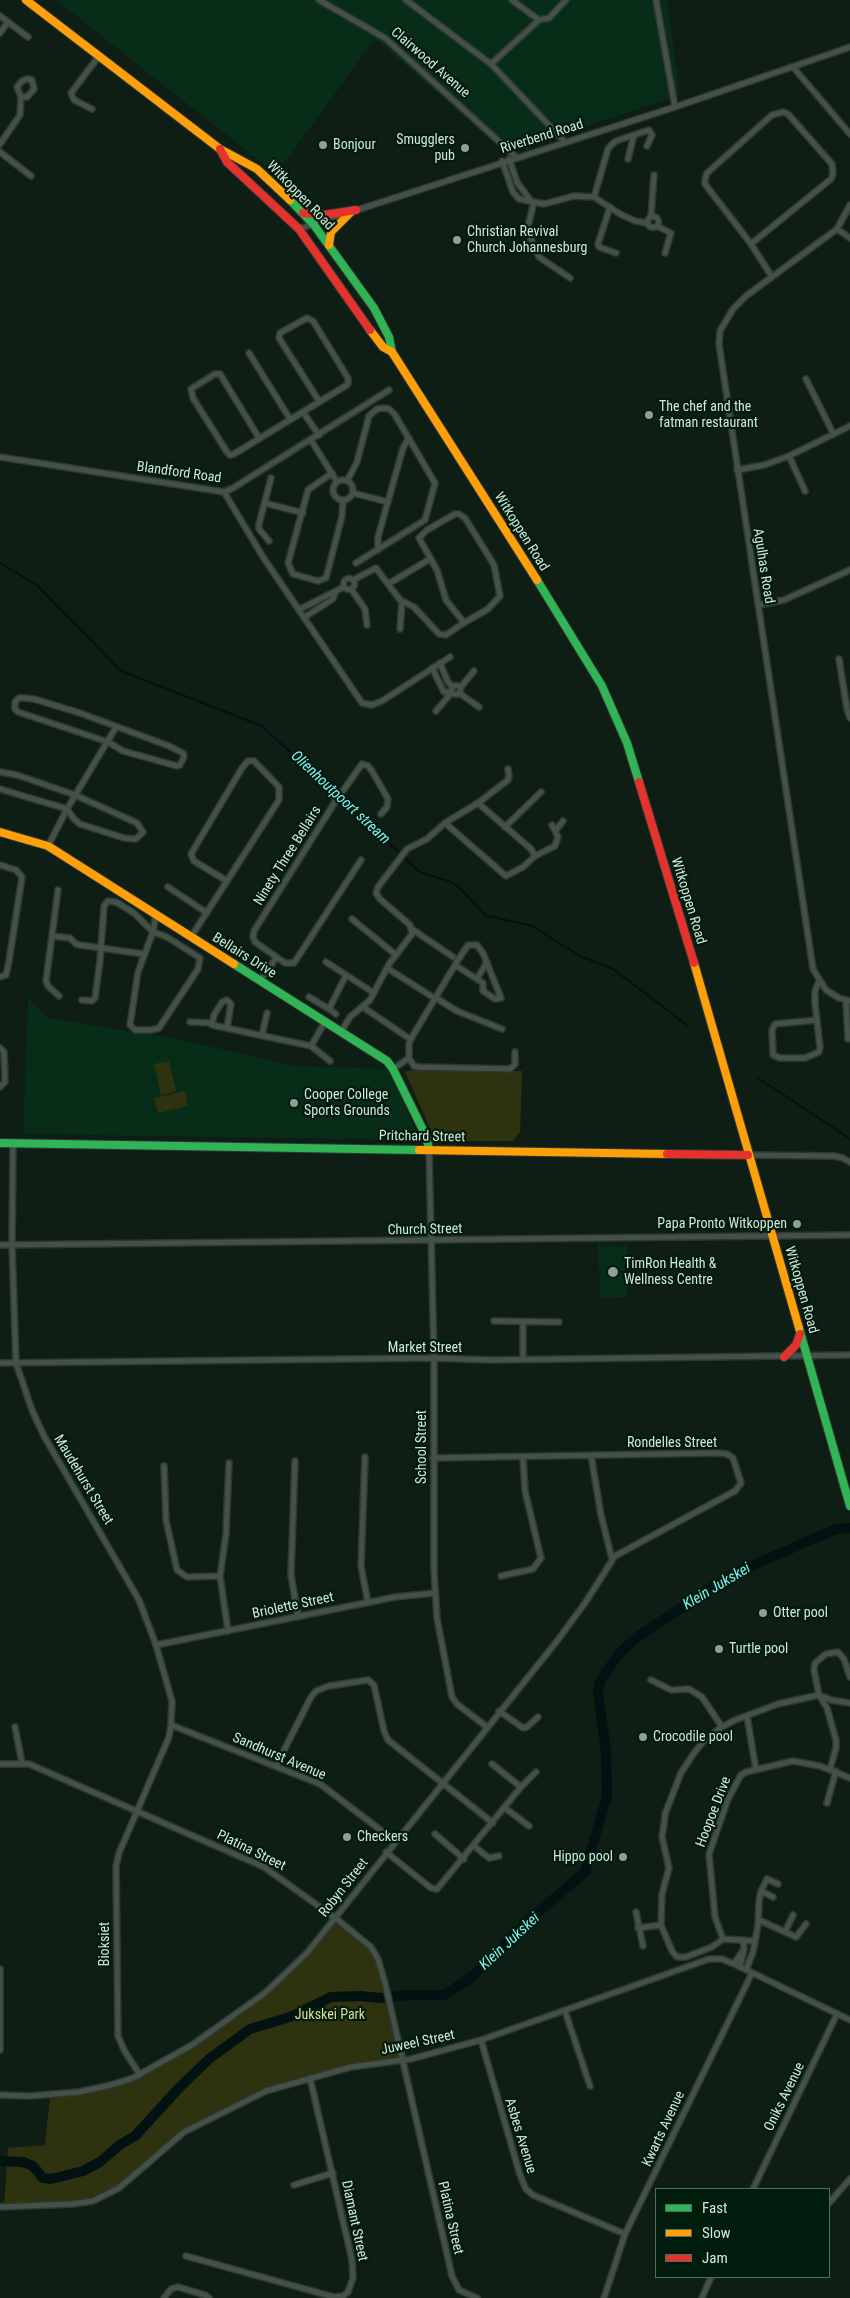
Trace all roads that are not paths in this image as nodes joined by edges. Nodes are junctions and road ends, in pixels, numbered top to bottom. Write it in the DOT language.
graph roads {
  1 [pos="26,0"];
  2 [pos="320,0"];
  3 [pos="406,0"];
  4 [pos="512,0"];
  5 [pos="566,0"];
  6 [pos="656,0"];
  7 [pos="0,16"];
  8 [pos="538,20"];
  9 [pos="8,22"];
  10 [pos="0,33"];
  11 [pos="28,37"];
  12 [pos="850,47"];
  13 [pos="99,56"];
  14 [pos="491,64"];
  15 [pos="793,68"];
  16 [pos="21,97"];
  17 [pos="675,107"];
  18 [pos="92,109"];
  19 [pos="850,134"];
  20 [pos="634,135"];
  21 [pos="565,142"];
  22 [pos="0,144"];
  23 [pos="648,146"];
  24 [pos="220,149"];
  25 [pos="0,152"];
  26 [pos="516,157"];
  27 [pos="510,159"];
  28 [pos="628,159"];
  29 [pos="502,162"];
  30 [pos="654,175"];
  31 [pos="31,176"];
  32 [pos="594,197"];
  33 [pos="532,201"];
  34 [pos="850,205"];
  35 [pos="610,207"];
  36 [pos="354,211"];
  37 [pos="303,213"];
  38 [pos="651,216"];
  39 [pos="647,223"];
  40 [pos="314,224"];
  41 [pos="656,226"];
  42 [pos="838,229"];
  43 [pos="299,230"];
  44 [pos="850,238"];
  45 [pos="751,244"];
  46 [pos="330,245"];
  47 [pos="616,253"];
  48 [pos="665,253"];
  49 [pos="772,277"];
  50 [pos="570,278"];
  51 [pos="392,352"];
  52 [pos="249,353"];
  53 [pos="806,379"];
  54 [pos="389,390"];
  55 [pos="320,401"];
  56 [pos="302,412"];
  57 [pos="290,420"];
  58 [pos="850,426"];
  59 [pos="832,433"];
  60 [pos="319,435"];
  61 [pos="259,438"];
  62 [pos="409,438"];
  63 [pos="311,440"];
  64 [pos="789,456"];
  65 [pos="0,457"];
  66 [pos="737,470"];
  67 [pos="332,472"];
  68 [pos="271,478"];
  69 [pos="347,481"];
  70 [pos="337,482"];
  71 [pos="805,491"];
  72 [pos="224,492"];
  73 [pos="353,493"];
  74 [pos="342,500"];
  75 [pos="388,502"];
  76 [pos="265,503"];
  77 [pos="303,513"];
  78 [pos="269,541"];
  79 [pos="378,550"];
  80 [pos="430,559"];
  81 [pos="356,563"];
  82 [pos="850,570"];
  83 [pos="353,580"];
  84 [pos="388,584"];
  85 [pos="344,587"];
  86 [pos="351,589"];
  87 [pos="335,593"];
  88 [pos="402,602"];
  89 [pos="758,605"];
  90 [pos="300,609"];
  91 [pos="305,617"];
  92 [pos="462,624"];
  93 [pos="367,625"];
  94 [pos="400,629"];
  95 [pos="450,657"];
  96 [pos="839,659"];
  97 [pos="440,663"];
  98 [pos="432,668"];
  99 [pos="474,671"];
  100 [pos="453,690"];
  101 [pos="460,691"];
  102 [pos="479,708"];
  103 [pos="436,711"];
  104 [pos="850,718"];
  105 [pos="116,727"];
  106 [pos="108,742"];
  107 [pos="508,769"];
  108 [pos="0,772"];
  109 [pos="0,789"];
  110 [pos="541,792"];
  111 [pos="75,795"];
  112 [pos="478,803"];
  113 [pos="67,809"];
  114 [pos="381,814"];
  115 [pos="563,821"];
  116 [pos="446,823"];
  117 [pos="552,825"];
  118 [pos="505,826"];
  119 [pos="556,830"];
  120 [pos="0,832"];
  121 [pos="48,846"];
  122 [pos="535,856"];
  123 [pos="361,860"];
  124 [pos="0,865"];
  125 [pos="227,881"];
  126 [pos="168,887"];
  127 [pos="58,890"];
  128 [pos="207,913"];
  129 [pos="156,915"];
  130 [pos="352,919"];
  131 [pos="412,929"];
  132 [pos="153,932"];
  133 [pos="52,936"];
  134 [pos="191,937"];
  135 [pos="101,947"];
  136 [pos="143,954"];
  137 [pos="396,955"];
  138 [pos="453,957"];
  139 [pos="276,958"];
  140 [pos="326,962"];
  141 [pos="488,962"];
  142 [pos="455,965"];
  143 [pos="387,968"];
  144 [pos="346,975"];
  145 [pos="0,977"];
  146 [pos="477,979"];
  147 [pos="260,981"];
  148 [pos="820,983"];
  149 [pos="374,993"];
  150 [pos="59,996"];
  151 [pos="309,996"];
  152 [pos="433,997"];
  153 [pos="82,1000"];
  154 [pos="848,1001"];
  155 [pos="363,1007"];
  156 [pos="329,1009"];
  157 [pos="267,1013"];
  158 [pos="336,1014"];
  159 [pos="817,1020"];
  160 [pos="190,1022"];
  161 [pos="325,1022"];
  162 [pos="211,1023"];
  163 [pos="227,1028"];
  164 [pos="502,1029"];
  165 [pos="340,1032"];
  166 [pos="262,1035"];
  167 [pos="407,1037"];
  168 [pos="848,1039"];
  169 [pos="311,1046"];
  170 [pos="0,1048"];
  171 [pos="515,1052"];
  172 [pos="409,1058"];
  173 [pos="330,1061"];
  174 [pos="393,1069"];
  175 [pos="0,1088"];
  176 [pos="0,1143"];
  177 [pos="13,1144"];
  178 [pos="429,1149"];
  179 [pos="748,1155"];
  180 [pos="850,1162"];
  181 [pos="850,1235"];
  182 [pos="772,1236"];
  183 [pos="431,1241"];
  184 [pos="0,1245"];
  185 [pos="12,1245"];
  186 [pos="494,1322"];
  187 [pos="523,1322"];
  188 [pos="559,1322"];
  189 [pos="800,1333"];
  190 [pos="850,1355"];
  191 [pos="807,1356"];
  192 [pos="784,1357"];
  193 [pos="434,1358"];
  194 [pos="524,1359"];
  195 [pos="0,1363"];
  196 [pos="16,1363"];
  197 [pos="591,1455"];
  198 [pos="365,1457"];
  199 [pos="523,1457"];
  200 [pos="433,1458"];
  201 [pos="296,1461"];
  202 [pos="229,1463"];
  203 [pos="164,1466"];
  204 [pos="850,1506"];
  205 [pos="612,1559"];
  206 [pos="220,1576"];
  207 [pos="501,1576"];
  208 [pos="435,1594"];
  209 [pos="368,1602"];
  210 [pos="298,1617"];
  211 [pos="228,1631"];
  212 [pos="156,1645"];
  213 [pos="850,1677"];
  214 [pos="651,1680"];
  215 [pos="819,1695"];
  216 [pos="850,1703"];
  217 [pos="499,1711"];
  218 [pos="747,1716"];
  219 [pos="538,1717"];
  220 [pos="172,1724"];
  221 [pos="487,1727"];
  222 [pos="722,1727"];
  223 [pos="15,1728"];
  224 [pos="22,1763"];
  225 [pos="0,1764"];
  226 [pos="492,1764"];
  227 [pos="276,1766"];
  228 [pos="756,1770"];
  229 [pos="833,1770"];
  230 [pos="536,1772"];
  231 [pos="850,1778"];
  232 [pos="442,1782"];
  233 [pos="521,1787"];
  234 [pos="826,1804"];
  235 [pos="505,1808"];
  236 [pos="137,1811"];
  237 [pos="493,1823"];
  238 [pos="529,1826"];
  239 [pos="435,1834"];
  240 [pos="395,1841"];
  241 [pos="474,1846"];
  242 [pos="386,1852"];
  243 [pos="498,1856"];
  244 [pos="464,1859"];
  245 [pos="778,1884"];
  246 [pos="761,1892"];
  247 [pos="773,1897"];
  248 [pos="636,1912"];
  249 [pos="793,1916"];
  250 [pos="335,1918"];
  251 [pos="759,1920"];
  252 [pos="806,1924"];
  253 [pos="661,1925"];
  254 [pos="638,1928"];
  255 [pos="786,1932"];
  256 [pos="722,1940"];
  257 [pos="743,1940"];
  258 [pos="754,1941"];
  259 [pos="643,1946"];
  260 [pos="744,1949"];
  261 [pos="734,1964"];
  262 [pos="743,1968"];
  263 [pos="0,1969"];
  264 [pos="752,1973"];
  265 [pos="565,2011"];
  266 [pos="837,2014"];
  267 [pos="850,2020"];
  268 [pos="481,2040"];
  269 [pos="0,2050"];
  270 [pos="403,2060"];
  271 [pos="140,2075"];
  272 [pos="310,2078"];
  273 [pos="590,2086"];
  274 [pos="0,2095"];
  275 [pos="332,2173"];
  276 [pos="850,2179"];
  277 [pos="294,2185"];
  278 [pos="752,2188"];
  279 [pos="830,2201"];
  280 [pos="0,2207"];
  281 [pos="625,2234"];
  282 [pos="186,2256"];
  283 [pos="712,2278"];
  284 [pos="164,2298"];
  285 [pos="209,2298"];
  286 [pos="477,2298"];
  287 [pos="604,2298"];
  288 [pos="702,2298"];
  1 -- 13 [label="main road, Witkoppen Road"];
  2 -- 26 [label="street, Clairwood Avenue"];
  3 -- 14 [label="street"];
  4 -- 8 [label="street"];
  5 -- 8 [label="street"];
  6 -- 17 [label="street"];
  7 -- 9 [label="street"];
  8 -- 14 [label="street"];
  9 -- 10 [label="street"];
  9 -- 11 [label="street"];
  12 -- 15 [label="street, Riverbend Road"];
  13 -- 18 [label="street"];
  13 -- 24 [label="main road, Witkoppen Road"];
  14 -- 21 [label="street"];
  15 -- 17 [label="street, Riverbend Road"];
  15 -- 19 [label="street"];
  16 -- 22 [label="street"];
  17 -- 21 [label="street, Riverbend Road"];
  20 -- 23 [label="street"];
  20 -- 28 [label="street"];
  20 -- 32 [label="street"];
  21 -- 26 [label="street, Riverbend Road"];
  24 -- 37 [label="main road, Witkoppen Road"];
  24 -- 43 [label="main road, Witkoppen Road"];
  25 -- 31 [label="street"];
  26 -- 27 [label="street, Riverbend Road"];
  27 -- 29 [label="street, Riverbend Road"];
  27 -- 33 [label="street"];
  29 -- 33 [label="street"];
  29 -- 36 [label="street, Riverbend Road"];
  30 -- 38 [label="street"];
  32 -- 33 [label="street"];
  32 -- 35 [label="street"];
  33 -- 50 [label="street"];
  34 -- 42 [label="street, Agulhas Road"];
  35 -- 39 [label="street"];
  35 -- 47 [label="street"];
  36 -- 37 [label="main road"];
  36 -- 40 [label="street, Riverbend Road"];
  36 -- 46 [label="main road"];
  37 -- 40 [label="main road, Witkoppen Road"];
  38 -- 39 [label="street"];
  38 -- 41 [label="street"];
  39 -- 41 [label="street"];
  40 -- 43 [label="street, Riverbend Road"];
  40 -- 46 [label="main road, Witkoppen Road"];
  41 -- 48 [label="street"];
  42 -- 44 [label="street"];
  42 -- 49 [label="street, Agulhas Road"];
  43 -- 51 [label="main road, Witkoppen Road"];
  45 -- 45 [label="street"];
  45 -- 49 [label="street"];
  46 -- 51 [label="main road, Witkoppen Road"];
  49 -- 66 [label="street, Agulhas Road"];
  51 -- 179 [label="main road, Witkoppen Road"];
  52 -- 57 [label="street"];
  53 -- 59 [label="street"];
  54 -- 60 [label="street, Blandford Road"];
  55 -- 55 [label="street"];
  55 -- 56 [label="street"];
  56 -- 57 [label="street"];
  56 -- 60 [label="street"];
  57 -- 61 [label="street"];
  58 -- 59 [label="street"];
  59 -- 64 [label="street"];
  60 -- 63 [label="street, Blandford Road"];
  61 -- 61 [label="street"];
  62 -- 69 [label="street"];
  62 -- 75 [label="street"];
  62 -- 79 [label="street"];
  63 -- 67 [label="street"];
  63 -- 72 [label="street, Blandford Road"];
  64 -- 66 [label="street"];
  64 -- 71 [label="street"];
  65 -- 72 [label="street, Blandford Road"];
  66 -- 89 [label="street, Agulhas Road"];
  67 -- 70 [label="street"];
  67 -- 77 [label="street"];
  68 -- 76 [label="street"];
  69 -- 70 [label="street"];
  69 -- 73 [label="street"];
  70 -- 74 [label="street"];
  72 -- 90 [label="street"];
  73 -- 74 [label="street"];
  73 -- 75 [label="street"];
  74 -- 77 [label="street"];
  75 -- 79 [label="street"];
  76 -- 77 [label="street"];
  76 -- 78 [label="street"];
  79 -- 81 [label="street"];
  80 -- 84 [label="street"];
  80 -- 92 [label="street"];
  80 -- 92 [label="street"];
  82 -- 89 [label="street"];
  83 -- 84 [label="street"];
  83 -- 85 [label="street"];
  83 -- 86 [label="street"];
  84 -- 88 [label="street"];
  85 -- 86 [label="street"];
  85 -- 87 [label="street"];
  86 -- 93 [label="street"];
  87 -- 90 [label="street"];
  87 -- 91 [label="street"];
  88 -- 92 [label="street"];
  88 -- 94 [label="street"];
  89 -- 148 [label="street, Agulhas Road"];
  90 -- 91 [label="street"];
  91 -- 98 [label="street"];
  95 -- 97 [label="street"];
  96 -- 104 [label="street"];
  97 -- 98 [label="street"];
  97 -- 100 [label="street"];
  98 -- 100 [label="street"];
  99 -- 101 [label="street"];
  100 -- 101 [label="street"];
  100 -- 103 [label="street"];
  101 -- 102 [label="street"];
  105 -- 106 [label="street"];
  105 -- 106 [label="street"];
  105 -- 106 [label="street"];
  106 -- 111 [label="street"];
  107 -- 112 [label="street"];
  108 -- 111 [label="street"];
  109 -- 113 [label="street"];
  110 -- 118 [label="street"];
  111 -- 113 [label="street"];
  111 -- 113 [label="street"];
  112 -- 116 [label="street"];
  112 -- 118 [label="street"];
  113 -- 121 [label="street"];
  114 -- 139 [label="street, Ninety Three Bellairs"];
  115 -- 119 [label="street"];
  116 -- 122 [label="street"];
  116 -- 131 [label="street"];
  117 -- 119 [label="street"];
  118 -- 122 [label="street"];
  119 -- 122 [label="street"];
  120 -- 121 [label="main road, Bellairs Drive"];
  121 -- 129 [label="main road, Bellairs Drive"];
  123 -- 139 [label="street"];
  124 -- 145 [label="street"];
  125 -- 125 [label="street"];
  125 -- 128 [label="street"];
  126 -- 128 [label="street"];
  127 -- 133 [label="street"];
  128 -- 134 [label="street"];
  129 -- 132 [label="street"];
  129 -- 134 [label="main road, Bellairs Drive"];
  130 -- 137 [label="street"];
  131 -- 137 [label="street"];
  131 -- 138 [label="street"];
  132 -- 135 [label="street"];
  132 -- 136 [label="street"];
  132 -- 136 [label="street"];
  133 -- 135 [label="street"];
  133 -- 150 [label="street"];
  134 -- 147 [label="main road, Bellairs Drive"];
  135 -- 136 [label="street"];
  135 -- 153 [label="street"];
  137 -- 143 [label="street"];
  139 -- 147 [label="street"];
  140 -- 144 [label="street"];
  141 -- 142 [label="street"];
  141 -- 146 [label="street"];
  141 -- 146 [label="street"];
  142 -- 146 [label="street"];
  142 -- 152 [label="street"];
  143 -- 149 [label="street"];
  143 -- 152 [label="street"];
  144 -- 149 [label="street"];
  144 -- 156 [label="street"];
  147 -- 161 [label="main road, Bellairs Drive"];
  148 -- 154 [label="street"];
  148 -- 159 [label="street"];
  149 -- 155 [label="street"];
  151 -- 156 [label="street"];
  152 -- 164 [label="street"];
  152 -- 172 [label="street"];
  154 -- 168 [label="street"];
  155 -- 165 [label="street"];
  155 -- 167 [label="street"];
  156 -- 158 [label="street"];
  157 -- 166 [label="street"];
  159 -- 159 [label="street"];
  160 -- 162 [label="street"];
  161 -- 165 [label="main road, Bellairs Drive"];
  161 -- 169 [label="street"];
  162 -- 163 [label="street"];
  162 -- 163 [label="street"];
  163 -- 166 [label="street"];
  165 -- 174 [label="main road, Bellairs Drive"];
  166 -- 169 [label="street"];
  169 -- 173 [label="street"];
  170 -- 175 [label="street"];
  171 -- 172 [label="street"];
  172 -- 174 [label="street"];
  174 -- 178 [label="main road, Bellairs Drive"];
  176 -- 177 [label="main road, Pritchard Street"];
  177 -- 178 [label="main road, Pritchard Street"];
  177 -- 185 [label="street, Maudehurst Street"];
  178 -- 179 [label="main road, Pritchard Street"];
  178 -- 183 [label="street, School Street"];
  179 -- 180 [label="street, Pritchard Street"];
  179 -- 182 [label="main road, Witkoppen Road"];
  181 -- 182 [label="street, Church Street"];
  182 -- 183 [label="street, Church Street"];
  182 -- 189 [label="main road, Witkoppen Road"];
  183 -- 185 [label="street, Church Street"];
  183 -- 193 [label="street, School Street"];
  184 -- 185 [label="street, Church Street"];
  185 -- 196 [label="street, Maudehurst Street"];
  186 -- 187 [label="street"];
  187 -- 188 [label="street"];
  187 -- 194 [label="street"];
  189 -- 191 [label="main road, Witkoppen Road"];
  189 -- 192 [label="main road"];
  190 -- 191 [label="street, Market Street"];
  191 -- 192 [label="street, Market Street"];
  191 -- 204 [label="main road, Witkoppen Road"];
  192 -- 194 [label="street, Market Street"];
  193 -- 194 [label="street, Market Street"];
  193 -- 196 [label="street, Market Street"];
  193 -- 200 [label="street, School Street"];
  195 -- 196 [label="street, Market Street"];
  196 -- 212 [label="street, Maudehurst Street"];
  197 -- 199 [label="street, Rondelles Street"];
  197 -- 205 [label="street"];
  197 -- 205 [label="street, Rondelles Street"];
  198 -- 209 [label="street"];
  199 -- 200 [label="street, Rondelles Street"];
  199 -- 207 [label="street"];
  200 -- 208 [label="street, School Street"];
  201 -- 210 [label="street"];
  202 -- 206 [label="street"];
  203 -- 206 [label="street"];
  205 -- 217 [label="street, Robyn Street"];
  206 -- 211 [label="street"];
  208 -- 209 [label="street, Briolette Street"];
  208 -- 221 [label="street, School Street"];
  209 -- 210 [label="street, Briolette Street"];
  210 -- 211 [label="street, Briolette Street"];
  211 -- 212 [label="street, Briolette Street"];
  212 -- 220 [label="street, Maudehurst Street"];
  213 -- 215 [label="street"];
  214 -- 222 [label="street"];
  215 -- 216 [label="street"];
  215 -- 218 [label="street"];
  215 -- 229 [label="street"];
  217 -- 219 [label="street"];
  217 -- 221 [label="street, Robyn Street"];
  218 -- 222 [label="street"];
  218 -- 228 [label="street"];
  220 -- 227 [label="street, Sandhurst Avenue"];
  220 -- 236 [label="street, Maudehurst Street"];
  221 -- 232 [label="street, Robyn Street"];
  222 -- 253 [label="street"];
  223 -- 224 [label="street"];
  224 -- 225 [label="street, Platina Street"];
  224 -- 236 [label="street, Platina Street"];
  226 -- 233 [label="street"];
  227 -- 232 [label="street"];
  227 -- 240 [label="street, Sandhurst Avenue"];
  228 -- 229 [label="street, Hoopoe Drive"];
  228 -- 256 [label="street, Hoopoe Drive"];
  229 -- 231 [label="street, Hoopoe Drive"];
  229 -- 234 [label="street"];
  230 -- 233 [label="street"];
  232 -- 237 [label="street"];
  232 -- 240 [label="street, Robyn Street"];
  233 -- 235 [label="street"];
  235 -- 237 [label="street"];
  235 -- 238 [label="street"];
  236 -- 250 [label="street, Platina Street"];
  236 -- 271 [label="street, Bioksiet"];
  237 -- 241 [label="street"];
  239 -- 244 [label="street"];
  240 -- 242 [label="street, Robyn Street"];
  241 -- 243 [label="street"];
  241 -- 244 [label="street"];
  242 -- 244 [label="street"];
  242 -- 250 [label="street, Robyn Street"];
  245 -- 246 [label="street"];
  246 -- 247 [label="street"];
  246 -- 251 [label="street"];
  248 -- 254 [label="street"];
  249 -- 255 [label="street"];
  250 -- 270 [label="street, Platina Street"];
  250 -- 271 [label="street, Robyn Street"];
  251 -- 255 [label="street"];
  251 -- 258 [label="street"];
  252 -- 255 [label="street"];
  253 -- 254 [label="street"];
  253 -- 256 [label="street"];
  254 -- 259 [label="street"];
  256 -- 257 [label="street"];
  257 -- 258 [label="street"];
  257 -- 260 [label="street"];
  258 -- 262 [label="street"];
  260 -- 261 [label="street"];
  260 -- 262 [label="street"];
  261 -- 262 [label="street, Juweel Street"];
  261 -- 265 [label="street, Juweel Street"];
  262 -- 264 [label="street, Juweel Street"];
  263 -- 269 [label="street"];
  264 -- 266 [label="street, Juweel Street"];
  264 -- 281 [label="street, Kwarts Avenue"];
  265 -- 268 [label="street, Juweel Street"];
  265 -- 273 [label="street"];
  266 -- 267 [label="street, Juweel Street"];
  266 -- 278 [label="street, Oniks Avenue"];
  268 -- 270 [label="street, Juweel Street"];
  268 -- 281 [label="street, Asbes Avenue"];
  270 -- 272 [label="street, Juweel Street"];
  270 -- 286 [label="street, Platina Street"];
  271 -- 274 [label="street, Robyn Street"];
  272 -- 275 [label="street, Diamant Street"];
  272 -- 280 [label="street, Juweel Street"];
  275 -- 277 [label="street"];
  275 -- 282 [label="street, Diamant Street"];
  276 -- 279 [label="street"];
  281 -- 287 [label="street, Kwarts Avenue"];
  283 -- 288 [label="street"];
  284 -- 285 [label="street"];
}
